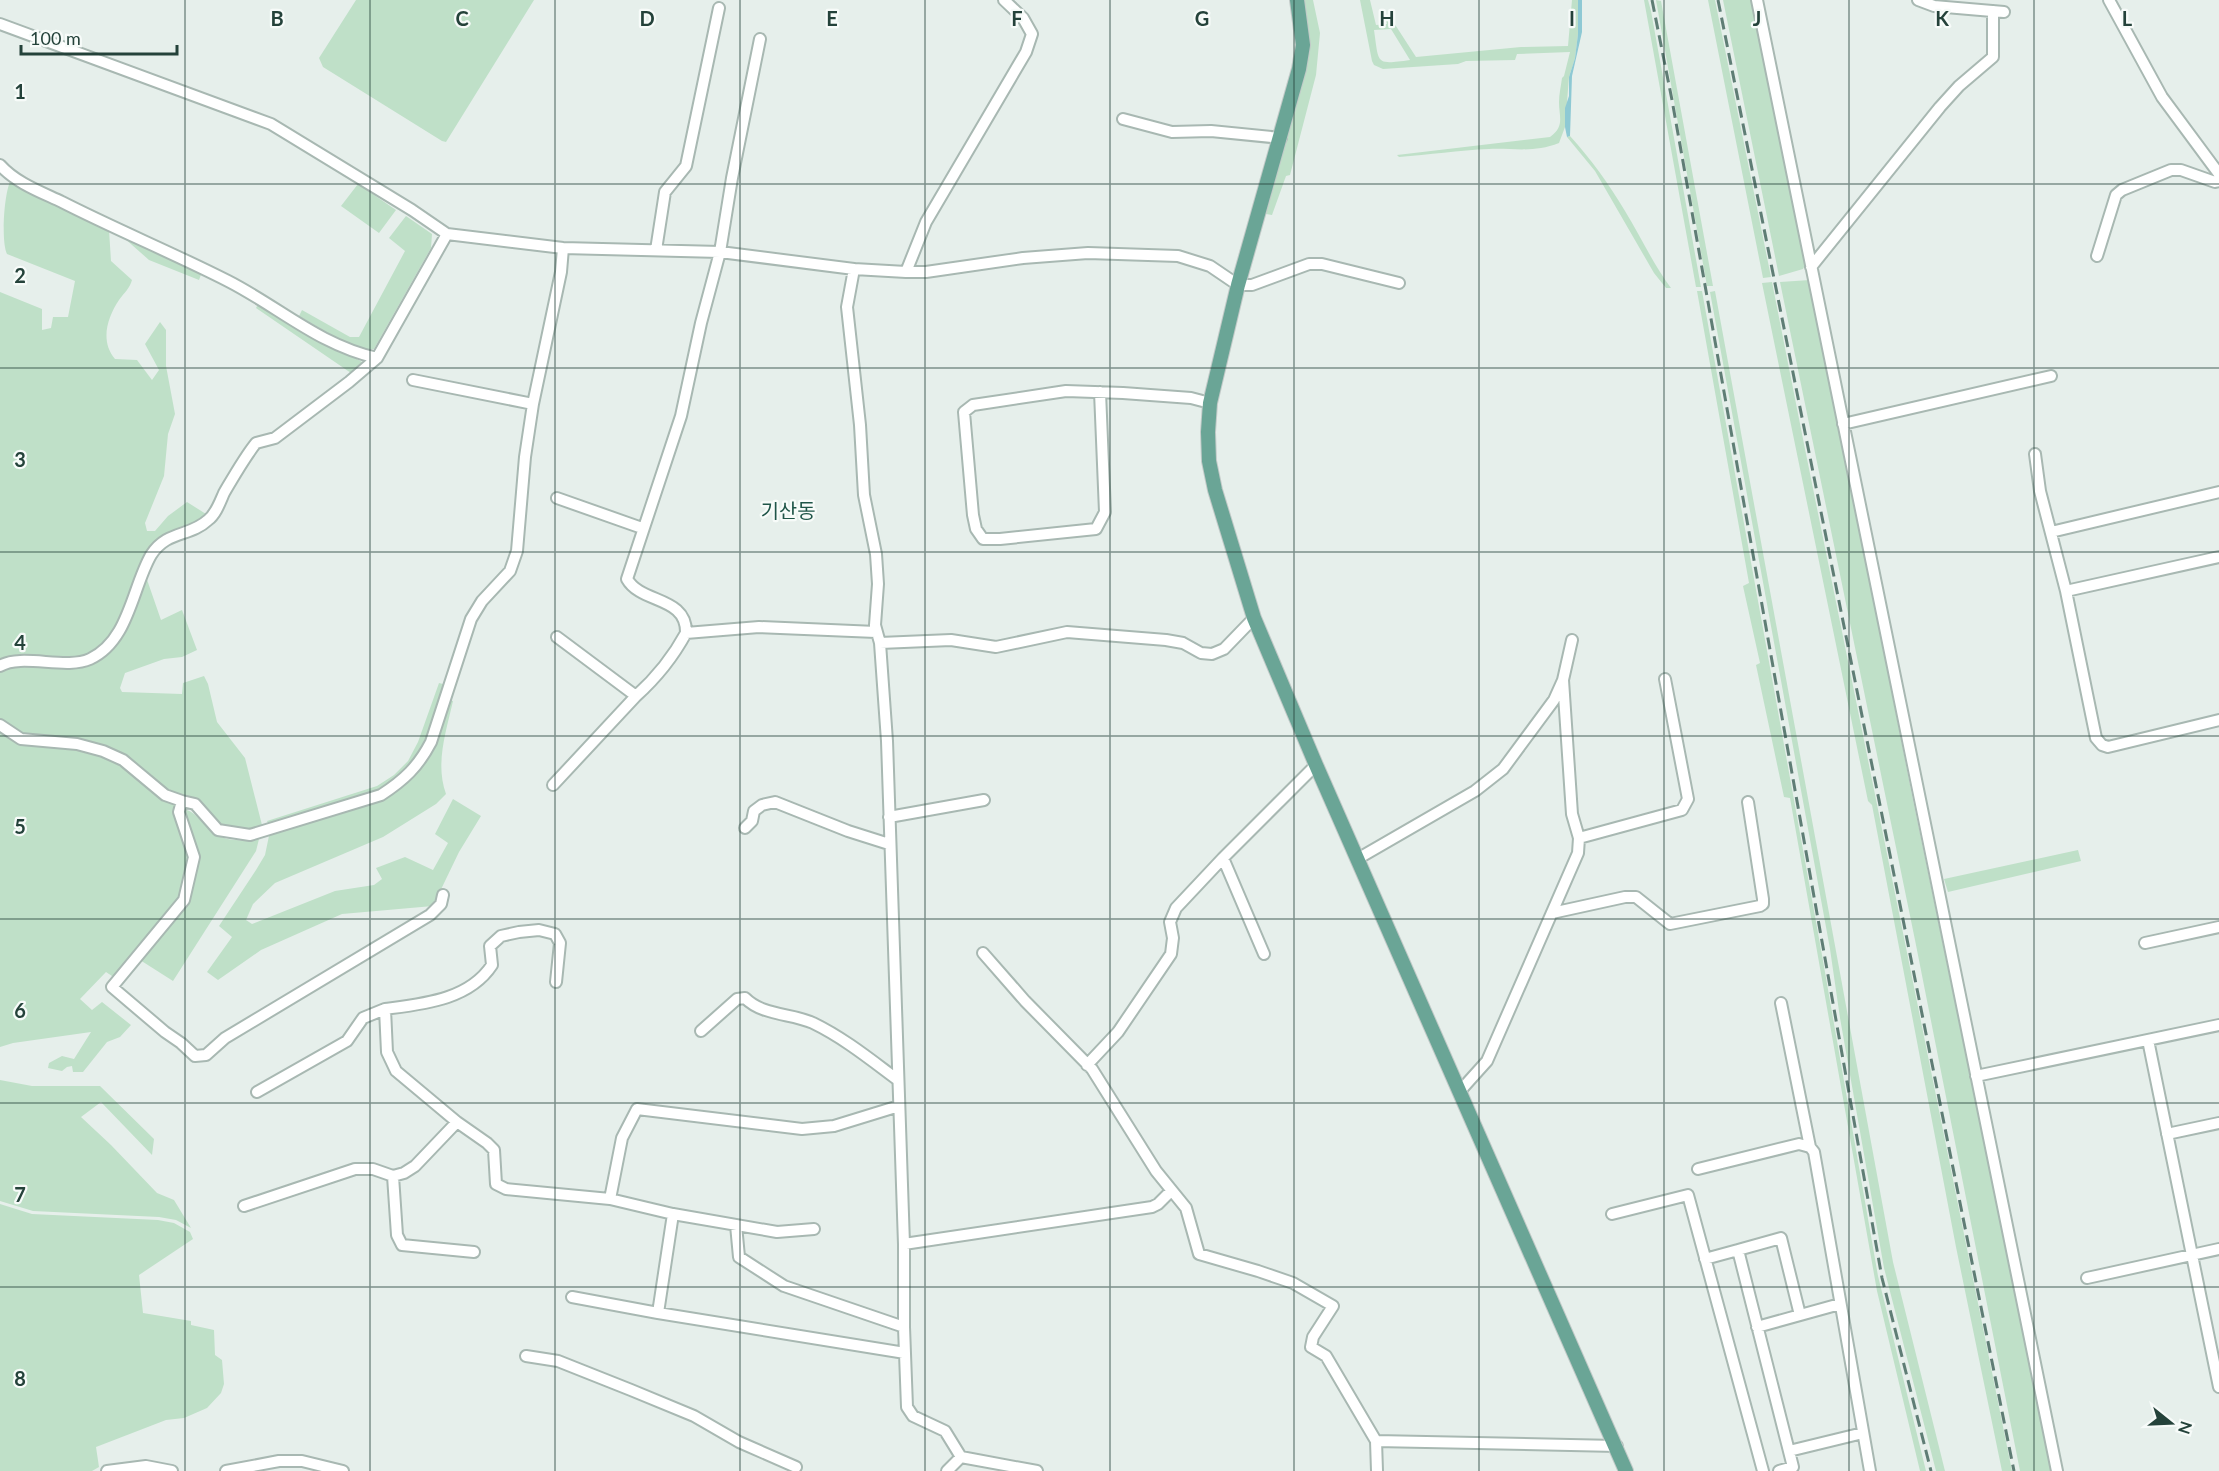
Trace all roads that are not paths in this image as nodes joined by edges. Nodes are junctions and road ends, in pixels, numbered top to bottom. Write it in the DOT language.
graph roads {
  1 [pos="1004,0"];
  2 [pos="1297,0"];
  3 [pos="1757,0"];
  4 [pos="1918,0"];
  5 [pos="2109,0"];
  6 [pos="719,8"];
  7 [pos="0,24"];
  8 [pos="760,39"];
  9 [pos="1123,119"];
  10 [pos="1281,138"];
  11 [pos="0,165"];
  12 [pos="2219,174"];
  13 [pos="2219,181"];
  14 [pos="447,234"];
  15 [pos="563,248"];
  16 [pos="656,250"];
  17 [pos="720,252"];
  18 [pos="2097,256"];
  19 [pos="1811,267"];
  20 [pos="854,269"];
  21 [pos="906,272"];
  22 [pos="1399,284"];
  23 [pos="1238,285"];
  24 [pos="377,358"];
  25 [pos="2051,376"];
  26 [pos="413,380"];
  27 [pos="1100,392"];
  28 [pos="1210,403"];
  29 [pos="534,404"];
  30 [pos="1843,424"];
  31 [pos="2035,454"];
  32 [pos="2219,492"];
  33 [pos="557,498"];
  34 [pos="642,528"];
  35 [pos="2050,532"];
  36 [pos="2219,557"];
  37 [pos="2066,591"];
  38 [pos="1254,618"];
  39 [pos="876,632"];
  40 [pos="686,633"];
  41 [pos="557,637"];
  42 [pos="1572,640"];
  43 [pos="880,643"];
  44 [pos="0,666"];
  45 [pos="1563,680"];
  46 [pos="1665,680"];
  47 [pos="636,696"];
  48 [pos="2219,720"];
  49 [pos="0,725"];
  50 [pos="1316,765"];
  51 [pos="553,785"];
  52 [pos="984,800"];
  53 [pos="182,801"];
  54 [pos="1748,802"];
  55 [pos="889,817"];
  56 [pos="745,828"];
  57 [pos="1579,838"];
  58 [pos="889,844"];
  59 [pos="1223,858"];
  60 [pos="1359,858"];
  61 [pos="442,895"];
  62 [pos="1552,912"];
  63 [pos="2219,927"];
  64 [pos="2145,943"];
  65 [pos="983,953"];
  66 [pos="1264,954"];
  67 [pos="556,982"];
  68 [pos="1781,1003"];
  69 [pos="385,1009"];
  70 [pos="2219,1025"];
  71 [pos="701,1031"];
  72 [pos="2148,1040"];
  73 [pos="1087,1065"];
  74 [pos="1976,1076"];
  75 [pos="898,1080"];
  76 [pos="1460,1091"];
  77 [pos="257,1092"];
  78 [pos="899,1106"];
  79 [pos="457,1122"];
  80 [pos="2219,1123"];
  81 [pos="2167,1134"];
  82 [pos="1810,1147"];
  83 [pos="1698,1170"];
  84 [pos="393,1176"];
  85 [pos="1171,1191"];
  86 [pos="610,1199"];
  87 [pos="244,1206"];
  88 [pos="673,1214"];
  89 [pos="1612,1214"];
  90 [pos="736,1225"];
  91 [pos="814,1229"];
  92 [pos="904,1244"];
  93 [pos="2219,1249"];
  94 [pos="1738,1250"];
  95 [pos="474,1252"];
  96 [pos="2193,1255"];
  97 [pos="1705,1259"];
  98 [pos="2088,1278"];
  99 [pos="572,1297"];
  100 [pos="1840,1304"];
  101 [pos="658,1313"];
  102 [pos="1800,1315"];
  103 [pos="904,1327"];
  104 [pos="1757,1327"];
  105 [pos="905,1353"];
  106 [pos="526,1356"];
  107 [pos="2219,1387"];
  108 [pos="1863,1433"];
  109 [pos="1376,1441"];
  110 [pos="1617,1446"];
  111 [pos="1789,1451"];
  112 [pos="961,1457"];
  113 [pos="796,1470"];
  114 [pos="107,1471"];
  115 [pos="172,1471"];
  116 [pos="226,1471"];
  117 [pos="343,1471"];
  118 [pos="947,1471"];
  119 [pos="1037,1471"];
  120 [pos="1377,1471"];
  121 [pos="1626,1471"];
  122 [pos="1763,1471"];
  123 [pos="1779,1471"];
  124 [pos="1870,1471"];
  125 [pos="2057,1471"];
  1 -- 21 [label="street"];
  2 -- 10 [label="main road"];
  3 -- 19 [label="street"];
  4 -- 19 [label="street"];
  5 -- 12 [label="street"];
  6 -- 16 [label="street"];
  7 -- 14 [label="street"];
  8 -- 17 [label="street"];
  9 -- 10 [label="street"];
  10 -- 23 [label="main road"];
  11 -- 24 [label="street"];
  13 -- 18 [label="street"];
  14 -- 15 [label="street"];
  14 -- 24 [label="street"];
  15 -- 16 [label="street"];
  15 -- 29 [label="street"];
  16 -- 17 [label="street"];
  17 -- 20 [label="street"];
  17 -- 34 [label="street"];
  19 -- 30 [label="street"];
  20 -- 21 [label="street"];
  20 -- 39 [label="street"];
  21 -- 23 [label="street"];
  22 -- 23 [label="street"];
  23 -- 28 [label="main road"];
  24 -- 44 [label="street"];
  25 -- 30 [label="street"];
  26 -- 29 [label="street"];
  27 -- 27 [label="street"];
  27 -- 28 [label="street"];
  28 -- 38 [label="main road"];
  29 -- 53 [label="street"];
  30 -- 74 [label="street"];
  31 -- 35 [label="street"];
  32 -- 35 [label="street"];
  33 -- 34 [label="street"];
  34 -- 40 [label="street"];
  35 -- 37 [label="street"];
  36 -- 37 [label="street"];
  37 -- 48 [label="street"];
  38 -- 43 [label="street"];
  38 -- 50 [label="main road"];
  39 -- 40 [label="street"];
  39 -- 43 [label="street"];
  40 -- 47 [label="street"];
  41 -- 47 [label="street"];
  42 -- 45 [label="street"];
  43 -- 55 [label="street"];
  45 -- 57 [label="street"];
  45 -- 60 [label="street"];
  46 -- 57 [label="street"];
  47 -- 51 [label="street"];
  49 -- 53 [label="street"];
  50 -- 59 [label="street"];
  50 -- 60 [label="main road"];
  52 -- 55 [label="street"];
  53 -- 61 [label="street"];
  54 -- 62 [label="street"];
  55 -- 58 [label="street"];
  56 -- 58 [label="street"];
  57 -- 62 [label="street"];
  58 -- 75 [label="street"];
  59 -- 66 [label="street"];
  59 -- 73 [label="street"];
  60 -- 76 [label="main road"];
  62 -- 76 [label="street"];
  63 -- 64 [label="street"];
  65 -- 73 [label="street"];
  67 -- 69 [label="street"];
  68 -- 82 [label="street"];
  69 -- 77 [label="street"];
  69 -- 79 [label="street"];
  70 -- 72 [label="street"];
  71 -- 75 [label="street"];
  72 -- 74 [label="street"];
  72 -- 81 [label="street"];
  73 -- 85 [label="street"];
  74 -- 125 [label="street"];
  75 -- 78 [label="street"];
  76 -- 110 [label="main road"];
  78 -- 86 [label="street"];
  78 -- 92 [label="street"];
  79 -- 84 [label="street"];
  79 -- 86 [label="street"];
  80 -- 81 [label="street"];
  81 -- 96 [label="street"];
  82 -- 83 [label="street"];
  82 -- 100 [label="street"];
  84 -- 87 [label="street"];
  84 -- 95 [label="street"];
  85 -- 92 [label="street"];
  85 -- 109 [label="street"];
  86 -- 88 [label="street"];
  88 -- 90 [label="street"];
  88 -- 101 [label="street"];
  89 -- 97 [label="street"];
  90 -- 91 [label="street"];
  90 -- 103 [label="street"];
  92 -- 103 [label="street"];
  93 -- 96 [label="street"];
  94 -- 97 [label="street"];
  94 -- 102 [label="street"];
  94 -- 104 [label="street"];
  96 -- 98 [label="street"];
  96 -- 107 [label="street"];
  97 -- 122 [label="street"];
  99 -- 101 [label="street"];
  100 -- 102 [label="street"];
  100 -- 108 [label="street"];
  101 -- 105 [label="street"];
  102 -- 104 [label="street"];
  103 -- 105 [label="street"];
  104 -- 111 [label="street"];
  105 -- 112 [label="street"];
  106 -- 113 [label="street"];
  108 -- 111 [label="street"];
  108 -- 124 [label="street"];
  109 -- 110 [label="street"];
  109 -- 120 [label="street"];
  110 -- 121 [label="main road"];
  111 -- 123 [label="street"];
  112 -- 118 [label="street"];
  112 -- 119 [label="street"];
  114 -- 115 [label="street"];
  116 -- 117 [label="street"];
}
